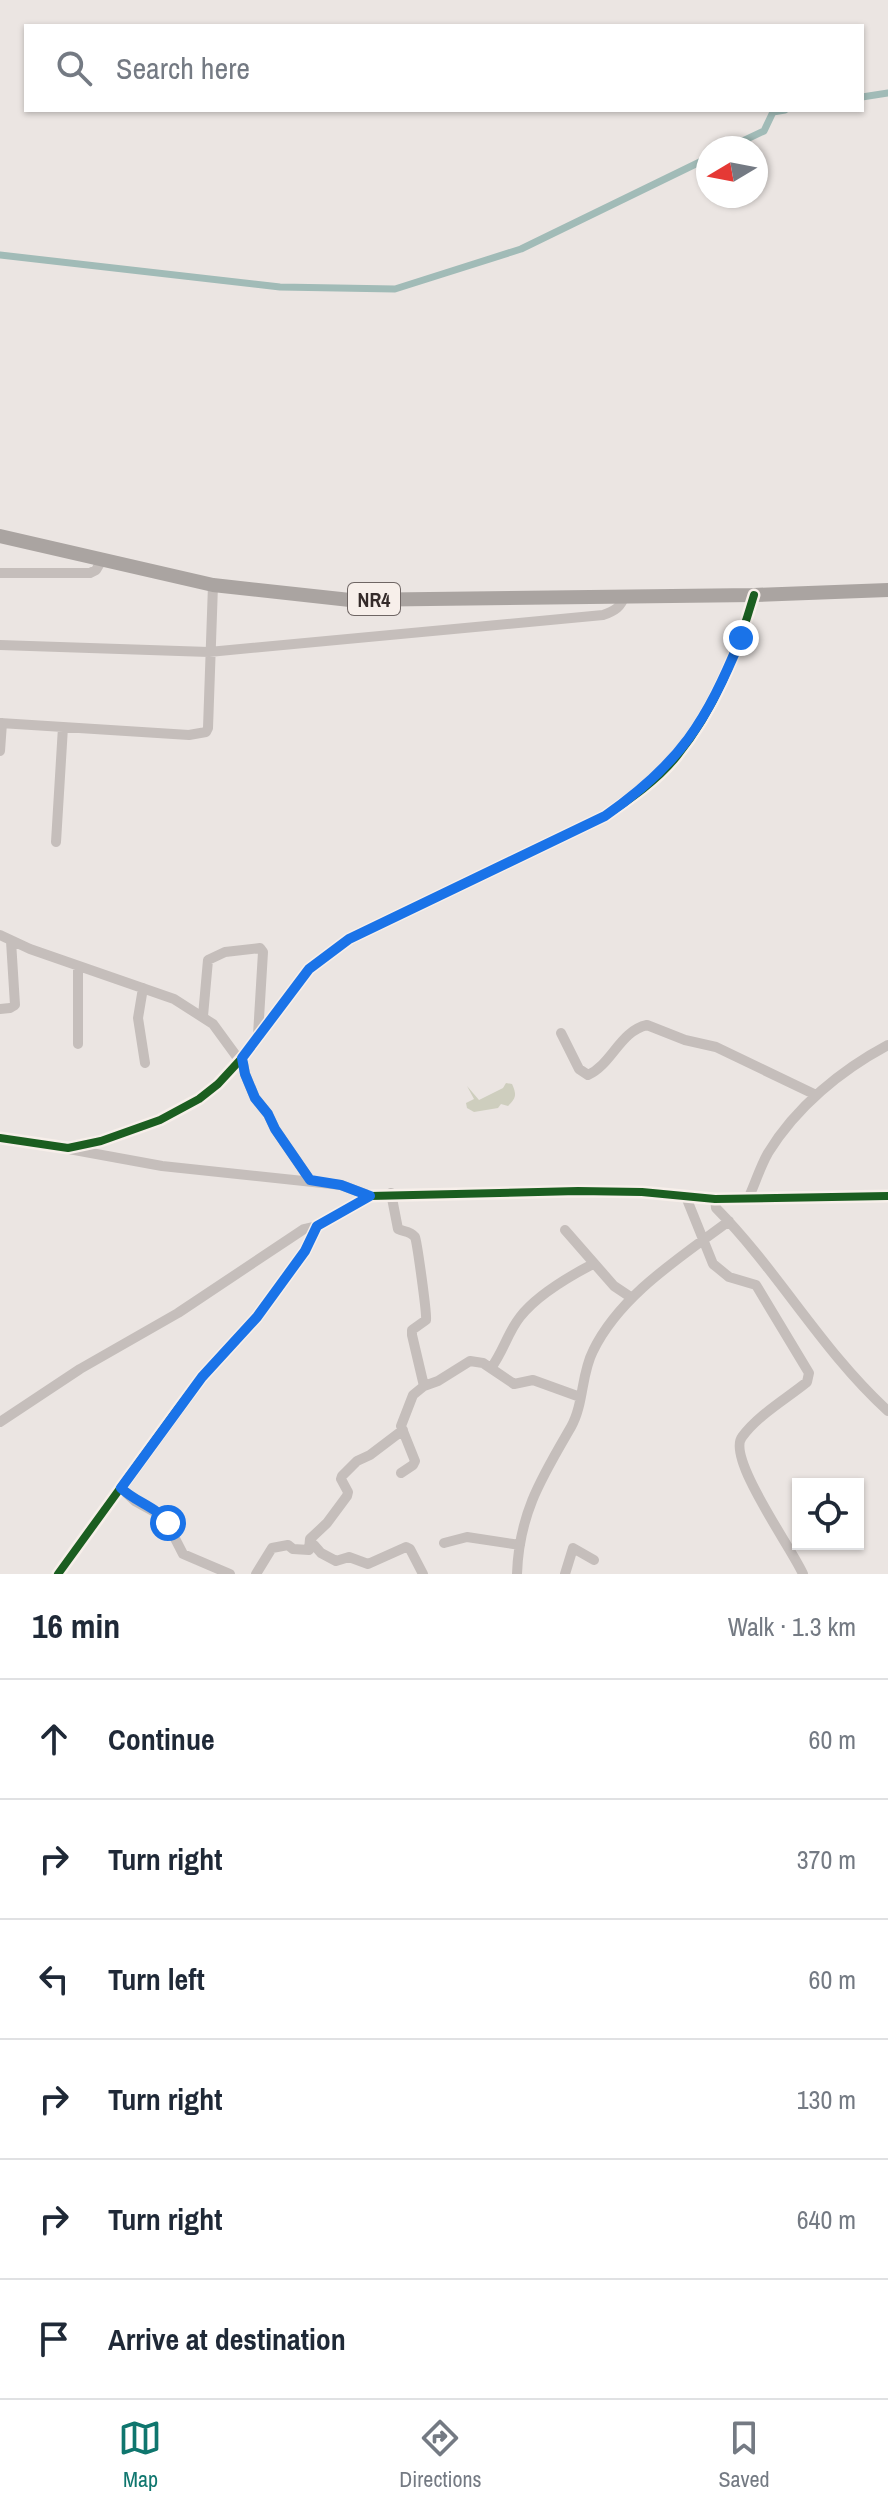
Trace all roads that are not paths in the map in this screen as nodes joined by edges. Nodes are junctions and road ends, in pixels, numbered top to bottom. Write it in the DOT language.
graph roads {
  1 [pos="0,536"];
  2 [pos="102,560"];
  3 [pos="0,573"];
  4 [pos="213,585"];
  5 [pos="888,590"];
  6 [pos="625,595"];
  7 [pos="754,595"];
  8 [pos="0,645"];
  9 [pos="209,652"];
  10 [pos="1,723"];
  11 [pos="63,727"];
  12 [pos="0,751"];
  13 [pos="56,842"];
  14 [pos="0,935"];
  15 [pos="11,941"];
  16 [pos="78,966"];
  17 [pos="143,988"];
  18 [pos="0,1009"];
  19 [pos="203,1016"];
  20 [pos="561,1033"];
  21 [pos="258,1035"];
  22 [pos="78,1044"];
  23 [pos="888,1045"];
  24 [pos="241,1060"];
  25 [pos="145,1063"];
  26 [pos="816,1095"];
  27 [pos="0,1138"];
  28 [pos="68,1148"];
  29 [pos="310,1180"];
  30 [pos="391,1193"];
  31 [pos="370,1196"];
  32 [pos="888,1196"];
  33 [pos="686,1197"];
  34 [pos="715,1199"];
  35 [pos="748,1199"];
  36 [pos="729,1221"];
  37 [pos="317,1226"];
  38 [pos="565,1230"];
  39 [pos="702,1241"];
  40 [pos="593,1264"];
  41 [pos="632,1298"];
  42 [pos="491,1368"];
  43 [pos="424,1386"];
  44 [pos="580,1397"];
  45 [pos="888,1411"];
  46 [pos="0,1422"];
  47 [pos="403,1430"];
  48 [pos="401,1473"];
  49 [pos="121,1488"];
  50 [pos="444,1543"];
  51 [pos="520,1545"];
  52 [pos="310,1547"];
  53 [pos="594,1560"];
  54 [pos="58,1574"];
  55 [pos="230,1574"];
  56 [pos="256,1574"];
  57 [pos="423,1574"];
  58 [pos="517,1574"];
  59 [pos="565,1574"];
  60 [pos="803,1574"];
  1 -- 2 [label="highway, NR4"];
  2 -- 3 [label="street"];
  2 -- 4 [label="highway, NR4"];
  4 -- 6 [label="highway, NR4"];
  4 -- 9 [label="street"];
  5 -- 7 [label="highway, NR4"];
  6 -- 7 [label="highway, NR4"];
  6 -- 9 [label="street"];
  7 -- 21 [label="street"];
  8 -- 9 [label="street"];
  9 -- 11 [label="street"];
  10 -- 11 [label="street"];
  10 -- 12 [label="street"];
  11 -- 13 [label="street"];
  14 -- 15 [label="street"];
  15 -- 16 [label="street"];
  15 -- 18 [label="street"];
  16 -- 17 [label="street"];
  16 -- 22 [label="street"];
  17 -- 19 [label="street"];
  17 -- 25 [label="street"];
  19 -- 21 [label="street"];
  19 -- 24 [label="street"];
  20 -- 26 [label="street"];
  21 -- 24 [label="street"];
  23 -- 26 [label="street"];
  24 -- 28 [label="street"];
  24 -- 29 [label="street"];
  26 -- 35 [label="street"];
  27 -- 28 [label="street"];
  28 -- 29 [label="street"];
  29 -- 31 [label="street"];
  30 -- 31 [label="street"];
  30 -- 33 [label="street"];
  30 -- 43 [label="street"];
  31 -- 37 [label="street"];
  32 -- 35 [label="street"];
  33 -- 34 [label="street"];
  33 -- 39 [label="street"];
  34 -- 35 [label="street"];
  34 -- 36 [label="street"];
  36 -- 39 [label="street"];
  36 -- 45 [label="street"];
  37 -- 46 [label="street"];
  37 -- 49 [label="street"];
  38 -- 40 [label="street"];
  39 -- 41 [label="street"];
  39 -- 60 [label="street"];
  40 -- 41 [label="street"];
  40 -- 42 [label="street"];
  41 -- 44 [label="street"];
  42 -- 43 [label="street"];
  42 -- 44 [label="street"];
  43 -- 47 [label="street"];
  44 -- 51 [label="street"];
  47 -- 48 [label="street"];
  47 -- 52 [label="street"];
  49 -- 54 [label="street"];
  49 -- 55 [label="street"];
  50 -- 51 [label="street"];
  51 -- 58 [label="street"];
  52 -- 56 [label="street"];
  52 -- 57 [label="street"];
  53 -- 59 [label="street"];
}
